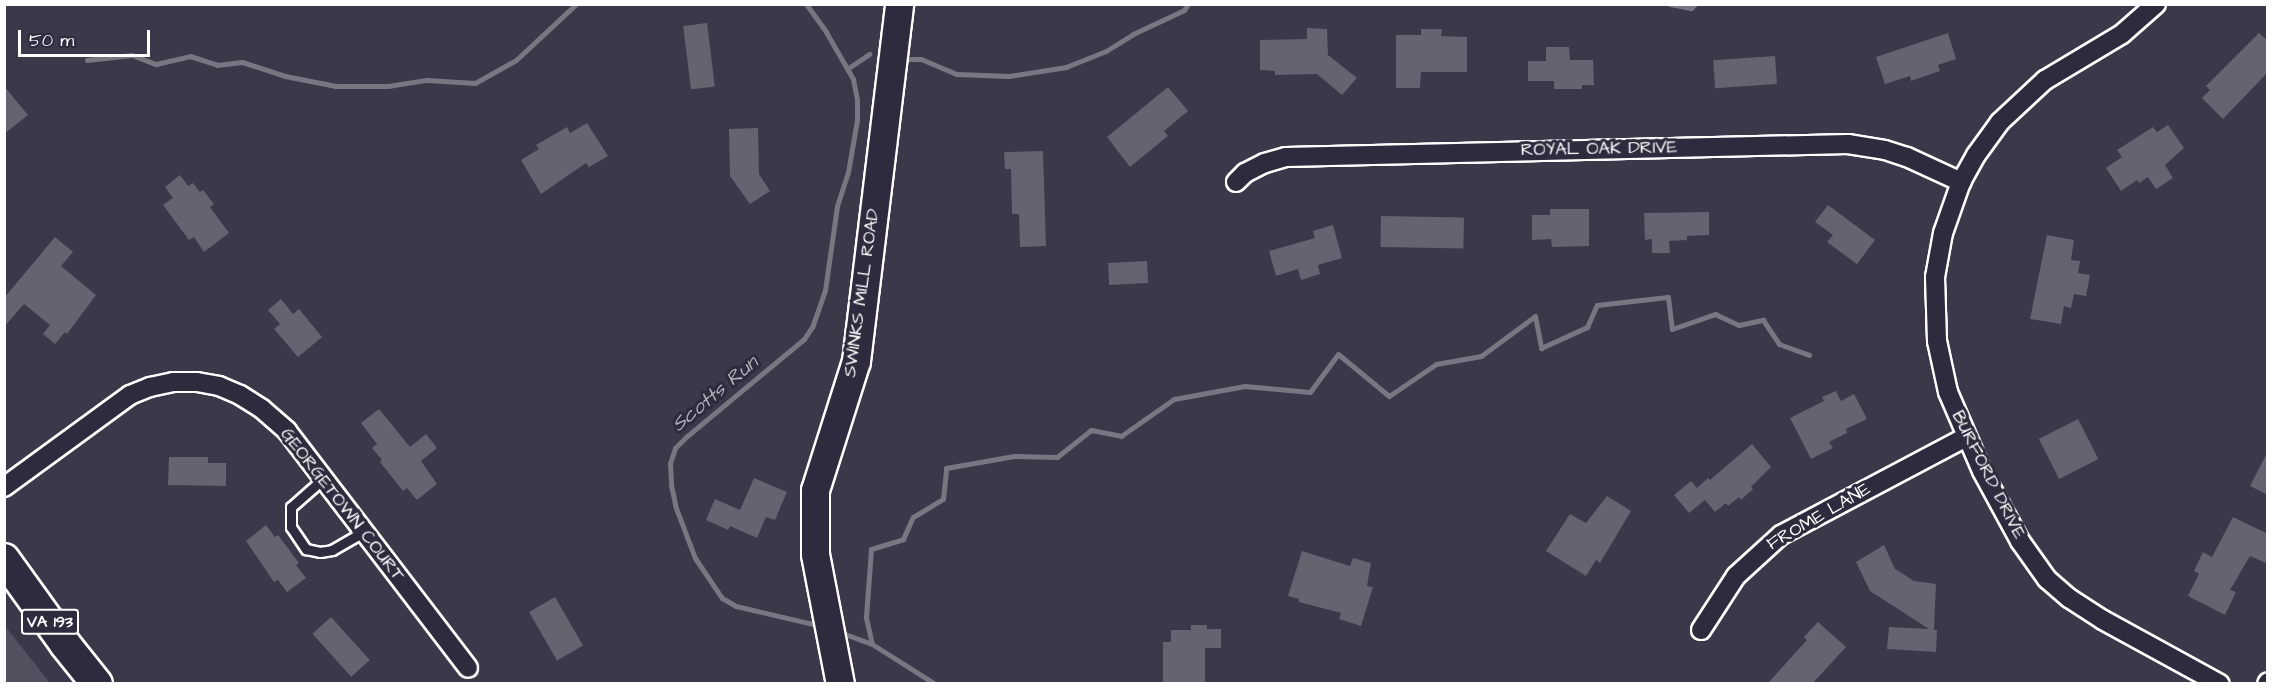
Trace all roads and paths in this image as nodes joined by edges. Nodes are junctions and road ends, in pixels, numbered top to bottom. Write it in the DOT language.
graph roads {
  1 [pos="899,4"];
  2 [pos="2156,4"];
  3 [pos="1236,182"];
  4 [pos="1961,182"];
  5 [pos="1966,437"];
  6 [pos="324,478"];
  7 [pos="4,487"];
  8 [pos="365,531"];
  9 [pos="4,559"];
  10 [pos="1701,630"];
  11 [pos="468,668"];
  12 [pos="97,684"];
  13 [pos="840,684"];
  14 [pos="2220,684"];
  1 -- 13 [label="street, SWINKS MILL ROAD"];
  2 -- 4 [label="street, BURFORD DRIVE"];
  3 -- 4 [label="street, ROYAL OAK DRIVE"];
  4 -- 5 [label="street, BURFORD DRIVE"];
  5 -- 10 [label="street, FROME LANE"];
  5 -- 14 [label="street, BURFORD DRIVE"];
  6 -- 7 [label="street, GEORGETOWN COURT"];
  6 -- 8 [label="street, GEORGETOWN COURT"];
  6 -- 8 [label="lane"];
  8 -- 11 [label="street, GEORGETOWN COURT"];
  9 -- 12 [label="main road, VA 193"];
}
